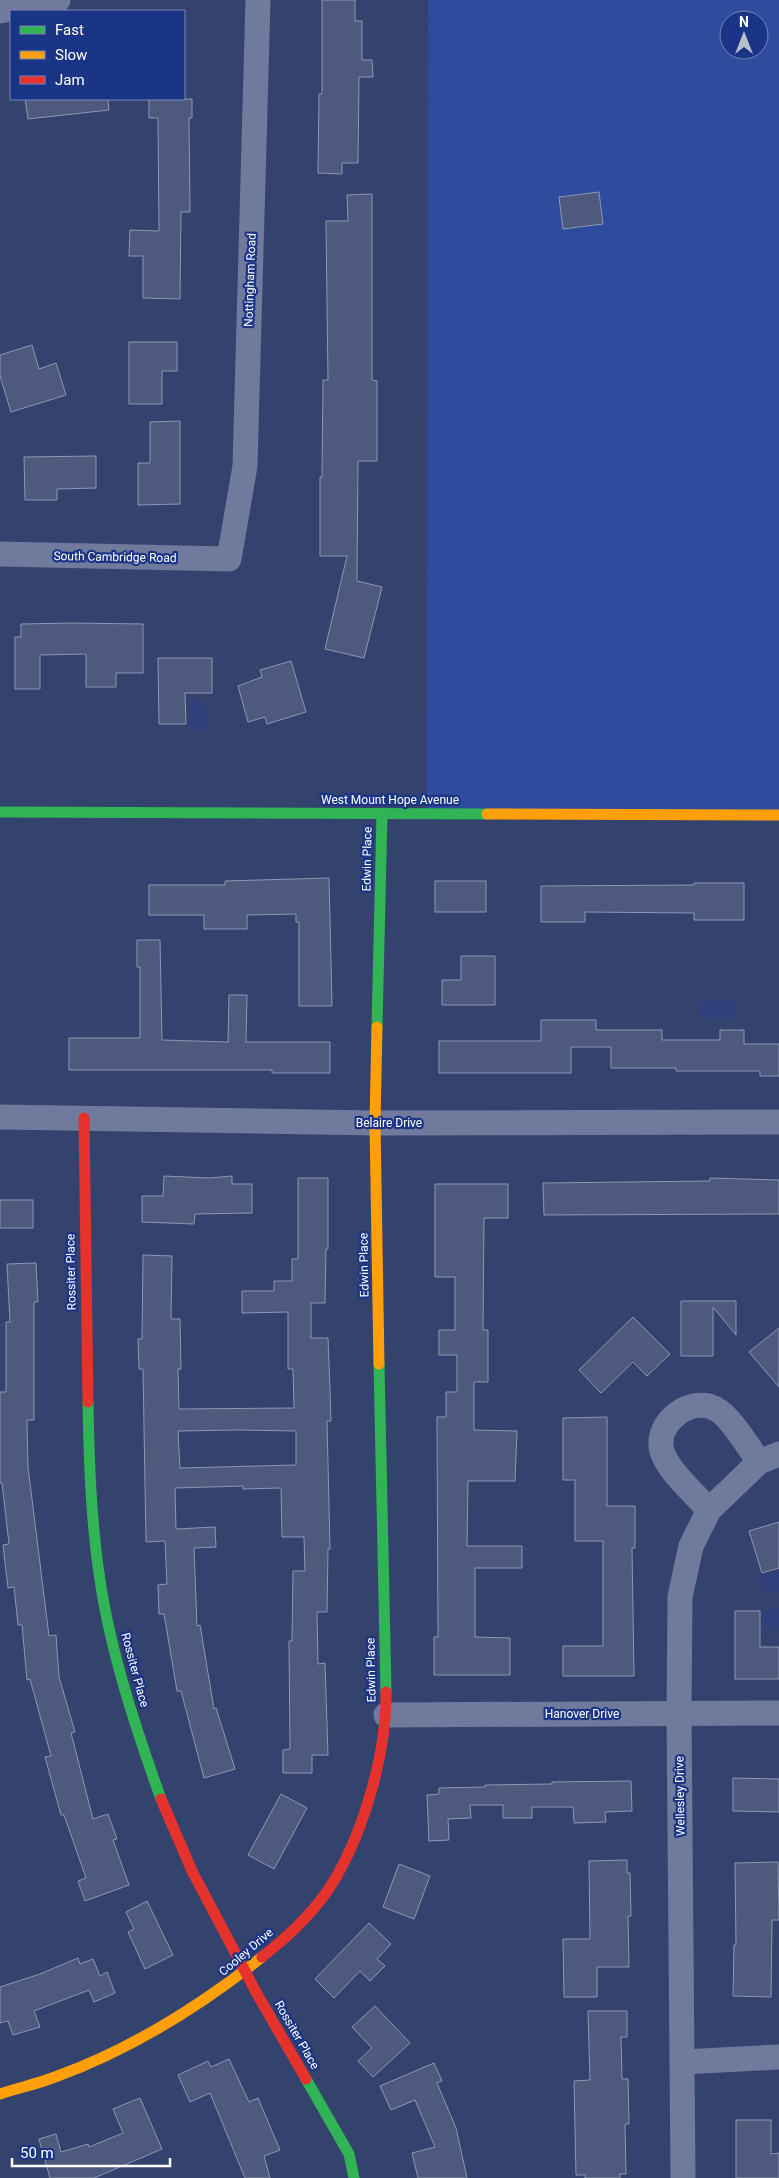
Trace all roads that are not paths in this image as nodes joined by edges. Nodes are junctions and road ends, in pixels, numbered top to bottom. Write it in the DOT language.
graph roads {
  1 [pos="58,0"];
  2 [pos="258,0"];
  3 [pos="0,11"];
  4 [pos="0,554"];
  5 [pos="229,559"];
  6 [pos="0,812"];
  7 [pos="382,814"];
  8 [pos="779,815"];
  9 [pos="0,1117"];
  10 [pos="84,1118"];
  11 [pos="779,1122"];
  12 [pos="375,1123"];
  13 [pos="769,1458"];
  14 [pos="709,1510"];
  15 [pos="679,1713"];
  16 [pos="779,1713"];
  17 [pos="386,1715"];
  18 [pos="245,1971"];
  19 [pos="779,2057"];
  20 [pos="683,2062"];
  21 [pos="0,2094"];
  22 [pos="354,2178"];
  23 [pos="683,2178"];
  1 -- 3 [label="street"];
  2 -- 5 [label="street, Nottingham Road"];
  4 -- 5 [label="street, South Cambridge Road"];
  6 -- 7 [label="street, West Mount Hope Avenue"];
  7 -- 8 [label="street, West Mount Hope Avenue"];
  7 -- 12 [label="street, Edwin Place"];
  9 -- 10 [label="street, Belaire Drive"];
  10 -- 12 [label="street, Belaire Drive"];
  10 -- 18 [label="street, Rossiter Place"];
  11 -- 12 [label="street, Belaire Drive"];
  12 -- 17 [label="street, Edwin Place"];
  13 -- 14 [label="street, Wellesley Drive"];
  13 -- 14 [label="street"];
  14 -- 15 [label="street, Wellesley Drive"];
  15 -- 16 [label="street, Hanover Drive"];
  15 -- 17 [label="street, Hanover Drive"];
  15 -- 20 [label="street, Wellesley Drive"];
  17 -- 18 [label="street, Cooley Drive"];
  18 -- 21 [label="street, Cooley Drive"];
  18 -- 22 [label="street, Rossiter Place"];
  19 -- 20 [label="street"];
  20 -- 23 [label="street, Wellesley Drive"];
}
